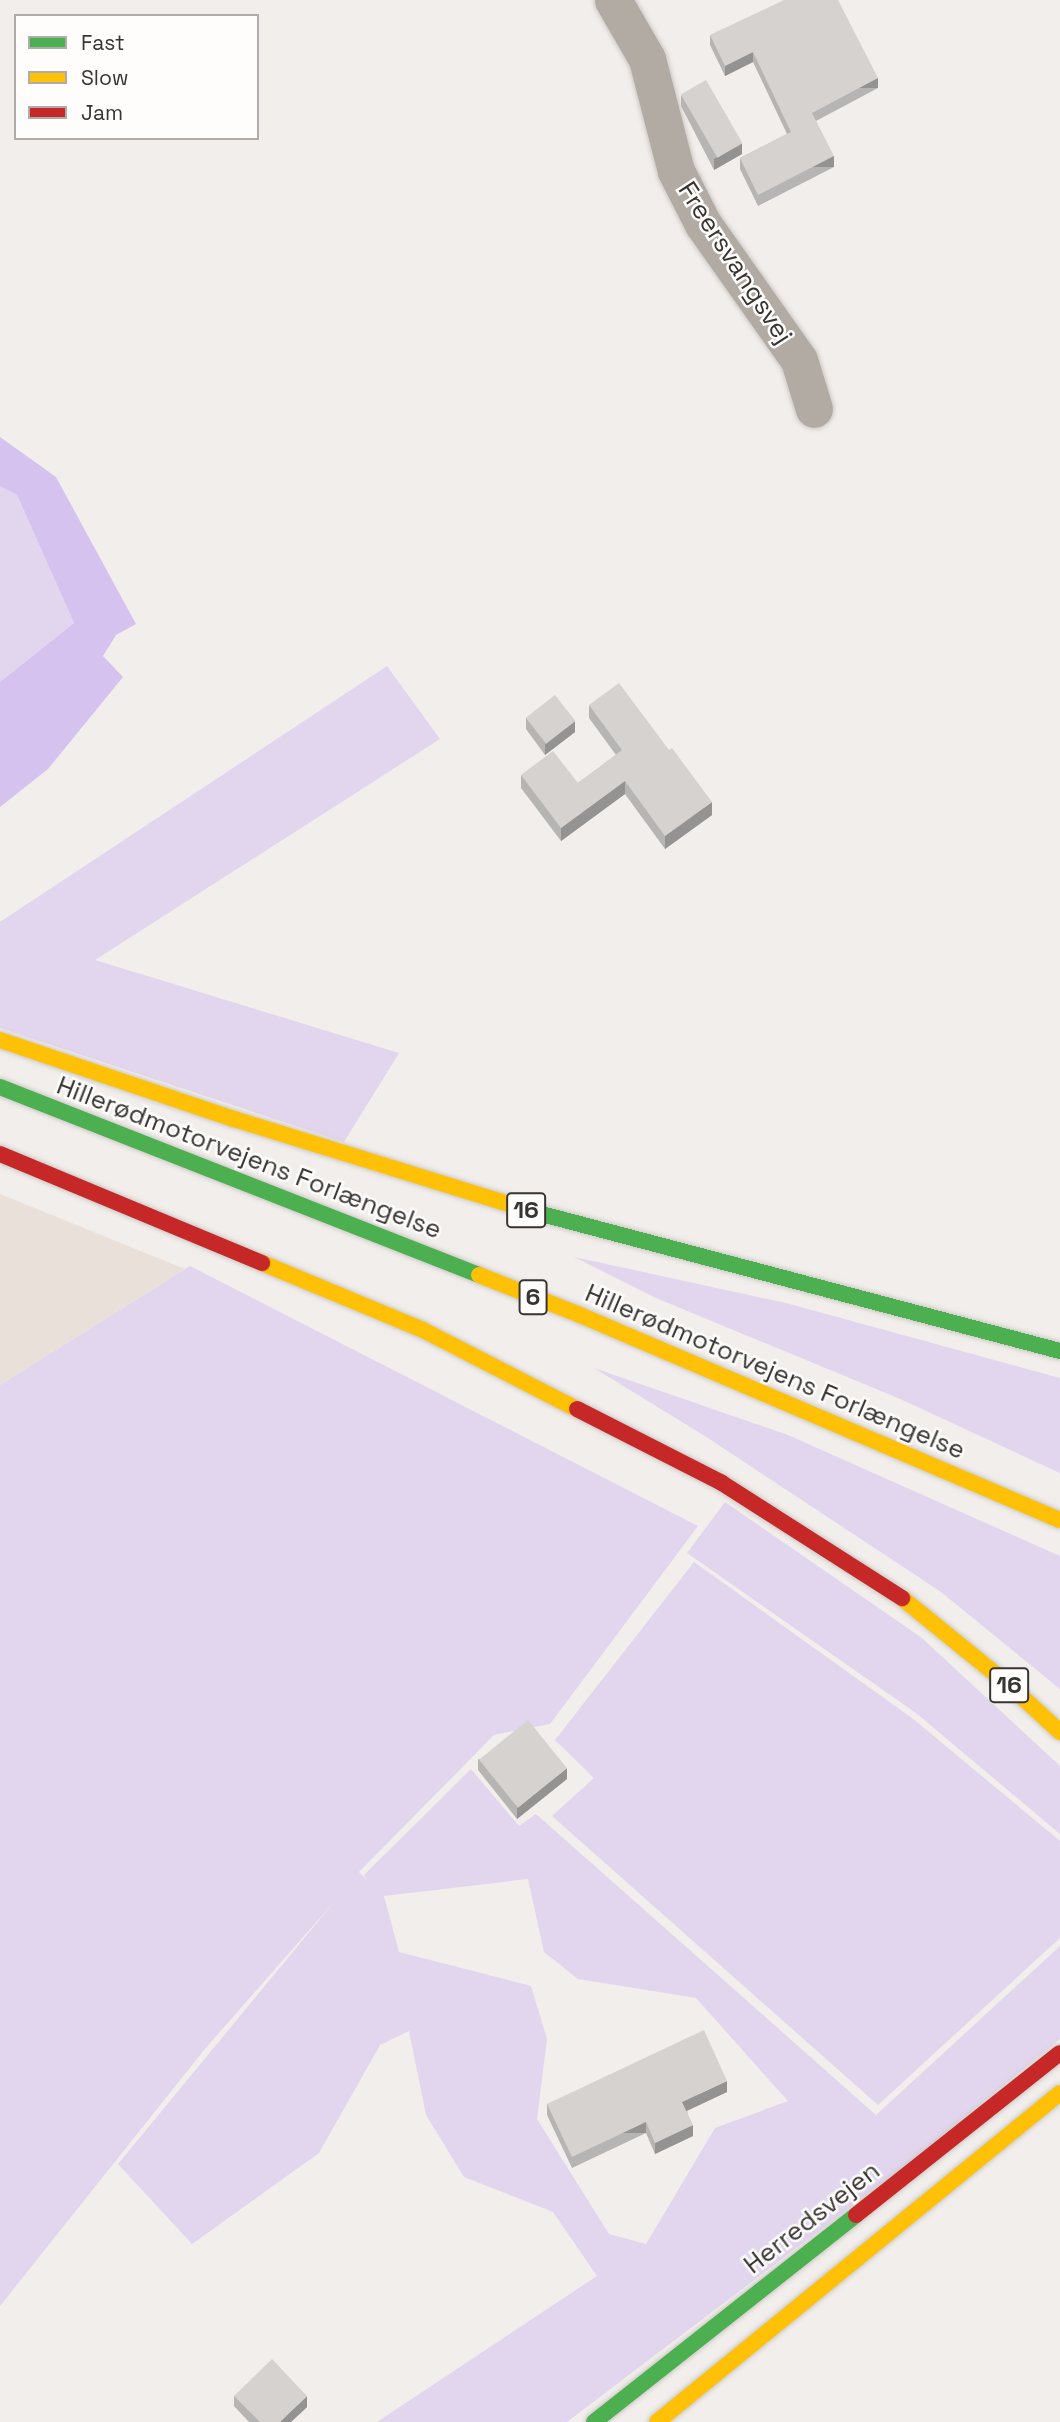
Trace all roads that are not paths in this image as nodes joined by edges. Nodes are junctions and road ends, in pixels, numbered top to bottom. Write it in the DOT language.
graph roads {
  1 [pos="613,0"];
  2 [pos="814,409"];
  3 [pos="0,1040"];
  4 [pos="0,1087"];
  5 [pos="0,1154"];
  6 [pos="1060,1351"];
  7 [pos="1060,1520"];
  8 [pos="1060,1732"];
  9 [pos="1060,2053"];
  10 [pos="1060,2093"];
  11 [pos="594,2422"];
  12 [pos="657,2422"];
  1 -- 2 [label="street, Freersvangsvej"];
  3 -- 6 [label="main road, 16"];
  4 -- 7 [label="main road, Hillerødmotorvejens Forlængelse / 6"];
  5 -- 8 [label="main road, 16"];
  9 -- 11 [label="main road, Herredsvejen"];
  10 -- 12 [label="main road"];
}
